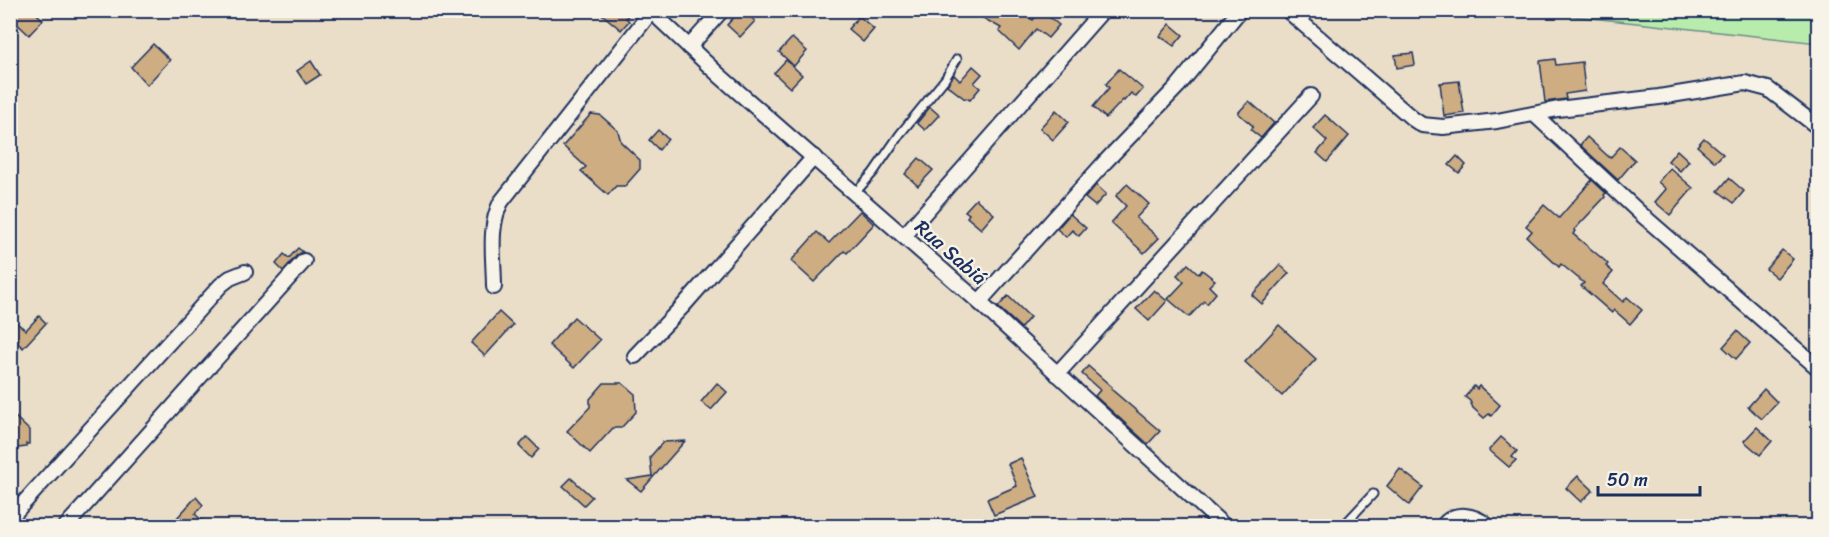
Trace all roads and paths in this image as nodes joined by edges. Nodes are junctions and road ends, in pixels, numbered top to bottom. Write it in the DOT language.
graph roads {
  1 [pos="722,10"];
  2 [pos="1102,10"];
  3 [pos="1240,10"];
  4 [pos="1287,10"];
  5 [pos="651,11"];
  6 [pos="689,47"];
  7 [pos="957,59"];
  8 [pos="1311,96"];
  9 [pos="1534,114"];
  10 [pos="1818,127"];
  11 [pos="814,157"];
  12 [pos="855,193"];
  13 [pos="904,236"];
  14 [pos="304,261"];
  15 [pos="245,272"];
  16 [pos="494,287"];
  17 [pos="979,302"];
  18 [pos="635,356"];
  19 [pos="1818,368"];
  20 [pos="1057,374"];
  21 [pos="1373,495"];
  22 [pos="10,518"];
  23 [pos="66,526"];
  24 [pos="1224,526"];
  25 [pos="1343,526"];
  26 [pos="1443,526"];
  27 [pos="1488,526"];
  1 -- 6 [label="street"];
  2 -- 13 [label="street"];
  3 -- 17 [label="street"];
  4 -- 9 [label="street"];
  5 -- 6 [label="street, Rua Sabiá"];
  5 -- 16 [label="street"];
  6 -- 11 [label="street, Rua Sabiá"];
  7 -- 12 [label="lane"];
  8 -- 20 [label="street"];
  9 -- 10 [label="street"];
  9 -- 19 [label="street"];
  11 -- 12 [label="street, Rua Sabiá"];
  11 -- 18 [label="street"];
  12 -- 13 [label="street, Rua Sabiá"];
  13 -- 17 [label="street, Rua Sabiá"];
  14 -- 23 [label="street"];
  15 -- 22 [label="street"];
  17 -- 20 [label="street, Rua Sabiá"];
  20 -- 24 [label="street, Rua Sabiá"];
  21 -- 25 [label="lane"];
  26 -- 27 [label="street"];
}
